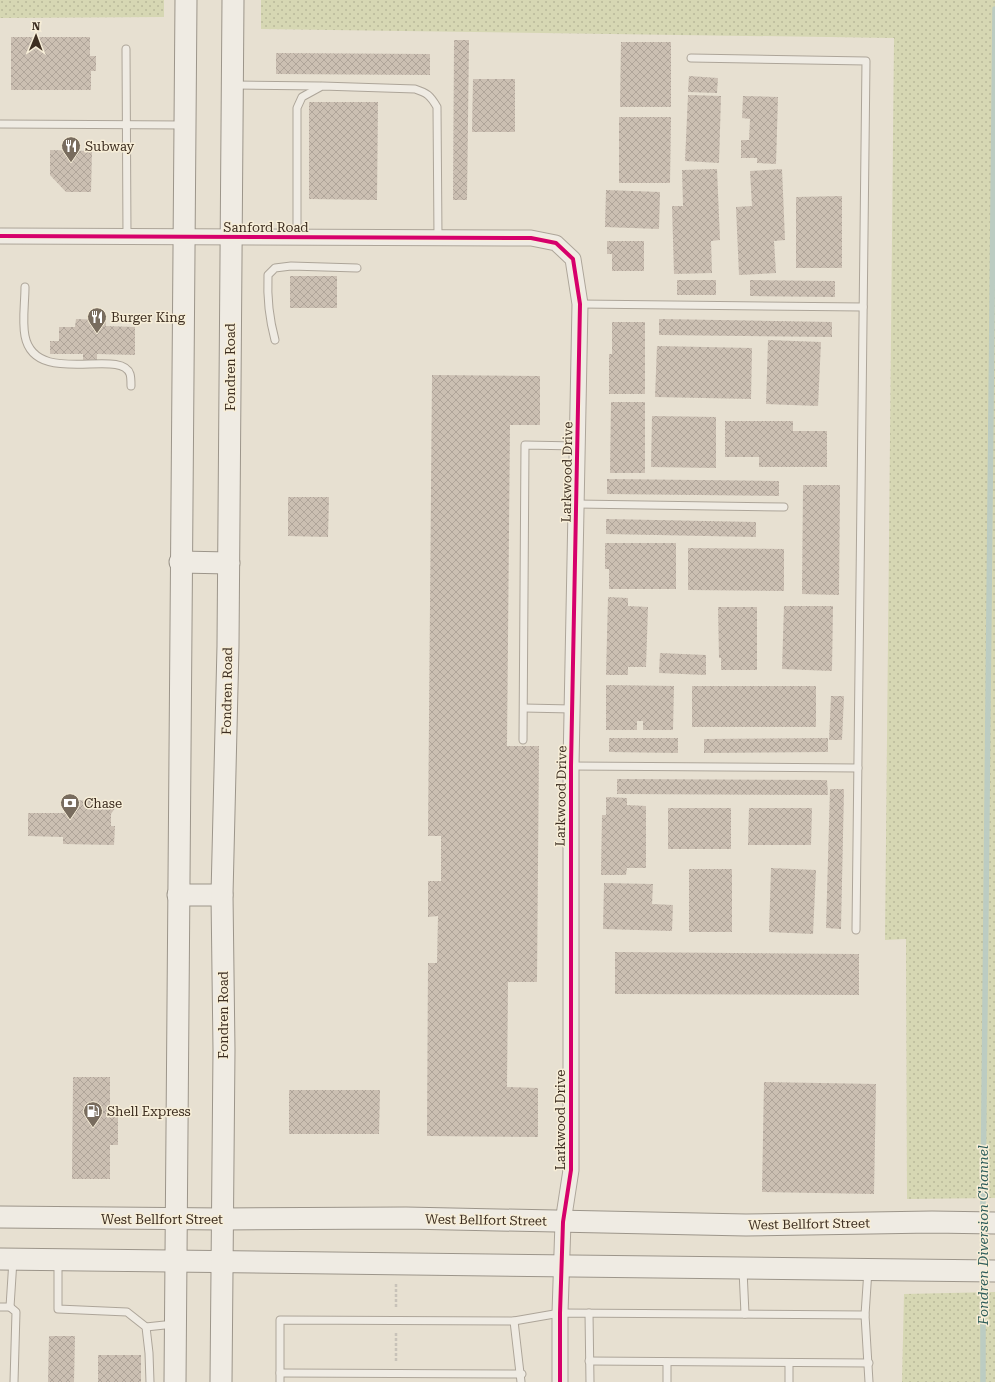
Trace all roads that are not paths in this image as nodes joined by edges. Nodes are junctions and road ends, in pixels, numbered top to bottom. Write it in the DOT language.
graph roads {
  1 [pos="186,0"];
  2 [pos="233,0"];
  3 [pos="126,49"];
  4 [pos="692,58"];
  5 [pos="232,86"];
  6 [pos="322,86"];
  7 [pos="0,124"];
  8 [pos="127,124"];
  9 [pos="184,125"];
  10 [pos="0,236"];
  11 [pos="127,236"];
  12 [pos="183,237"];
  13 [pos="231,237"];
  14 [pos="297,238"];
  15 [pos="438,238"];
  16 [pos="531,238"];
  17 [pos="357,268"];
  18 [pos="25,287"];
  19 [pos="580,304"];
  20 [pos="863,307"];
  21 [pos="275,340"];
  22 [pos="131,386"];
  23 [pos="577,446"];
  24 [pos="576,504"];
  25 [pos="784,507"];
  26 [pos="180,562"];
  27 [pos="228,563"];
  28 [pos="524,708"];
  29 [pos="572,709"];
  30 [pos="524,740"];
  31 [pos="571,766"];
  32 [pos="858,768"];
  33 [pos="178,894"];
  34 [pos="222,895"];
  35 [pos="856,930"];
  36 [pos="0,1217"];
  37 [pos="177,1219"];
  38 [pos="222,1220"];
  39 [pos="563,1222"];
  40 [pos="995,1224"];
  41 [pos="7,1259"];
  42 [pos="58,1260"];
  43 [pos="177,1260"];
  44 [pos="222,1261"];
  45 [pos="562,1265"];
  46 [pos="743,1268"];
  47 [pos="868,1270"];
  48 [pos="995,1271"];
  49 [pos="0,1307"];
  50 [pos="10,1308"];
  51 [pos="560,1313"];
  52 [pos="590,1313"];
  53 [pos="745,1314"];
  54 [pos="865,1315"];
  55 [pos="514,1321"];
  56 [pos="176,1324"];
  57 [pos="146,1327"];
  58 [pos="589,1361"];
  59 [pos="667,1362"];
  60 [pos="789,1362"];
  61 [pos="869,1363"];
  62 [pos="280,1373"];
  63 [pos="462,1374"];
  64 [pos="522,1374"];
  65 [pos="14,1382"];
  66 [pos="150,1382"];
  67 [pos="175,1382"];
  68 [pos="221,1382"];
  69 [pos="280,1382"];
  70 [pos="462,1382"];
  71 [pos="521,1382"];
  72 [pos="560,1382"];
  73 [pos="590,1382"];
  74 [pos="667,1382"];
  75 [pos="789,1382"];
  76 [pos="870,1382"];
  1 -- 9 [label="main road"];
  2 -- 5 [label="main road, Fondren Road"];
  3 -- 8 [label="lane"];
  4 -- 20 [label="lane"];
  5 -- 6 [label="lane"];
  5 -- 13 [label="main road, Fondren Road"];
  6 -- 14 [label="lane"];
  6 -- 15 [label="lane"];
  7 -- 8 [label="lane"];
  8 -- 9 [label="lane"];
  8 -- 11 [label="lane"];
  9 -- 12 [label="main road"];
  10 -- 11 [label="street, Sanford Road"];
  11 -- 12 [label="street, Sanford Road"];
  12 -- 13 [label="street, Sanford Road"];
  12 -- 26 [label="main road"];
  13 -- 14 [label="street, Sanford Road"];
  13 -- 27 [label="main road, Fondren Road"];
  14 -- 15 [label="street, Sanford Road"];
  15 -- 16 [label="street, Sanford Road"];
  16 -- 19 [label="street, Larkwood Drive"];
  17 -- 21 [label="lane"];
  18 -- 22 [label="lane"];
  19 -- 20 [label="lane"];
  19 -- 23 [label="street, Larkwood Drive"];
  20 -- 32 [label="lane"];
  23 -- 24 [label="street, Larkwood Drive"];
  23 -- 28 [label="lane"];
  24 -- 25 [label="lane"];
  24 -- 29 [label="street, Larkwood Drive"];
  26 -- 27 [label="main road"];
  26 -- 33 [label="main road"];
  27 -- 34 [label="main road, Fondren Road"];
  28 -- 29 [label="lane"];
  28 -- 30 [label="lane"];
  29 -- 31 [label="street, Larkwood Drive"];
  31 -- 32 [label="lane"];
  31 -- 39 [label="street, Larkwood Drive"];
  32 -- 35 [label="lane"];
  33 -- 34 [label="main road"];
  33 -- 37 [label="main road"];
  34 -- 38 [label="main road, Fondren Road"];
  36 -- 37 [label="main road, West Bellfort Street"];
  37 -- 38 [label="main road, West Bellfort Street"];
  37 -- 43 [label="main road"];
  38 -- 39 [label="main road, West Bellfort Street"];
  38 -- 44 [label="main road, Fondren Road"];
  39 -- 40 [label="main road, West Bellfort Street"];
  39 -- 45 [label="street, Larkwood Drive"];
  41 -- 42 [label="main road"];
  41 -- 50 [label="lane"];
  42 -- 43 [label="main road"];
  42 -- 57 [label="lane"];
  43 -- 44 [label="main road"];
  43 -- 56 [label="main road"];
  44 -- 45 [label="main road"];
  44 -- 68 [label="main road, Fondren Road"];
  45 -- 46 [label="main road"];
  45 -- 51 [label="street, Larkwood Drive"];
  46 -- 47 [label="main road"];
  46 -- 53 [label="lane"];
  47 -- 48 [label="main road"];
  47 -- 54 [label="lane"];
  49 -- 50 [label="lane"];
  50 -- 65 [label="lane"];
  51 -- 52 [label="lane"];
  51 -- 55 [label="lane"];
  51 -- 72 [label="street, Larkwood Drive"];
  52 -- 53 [label="lane"];
  52 -- 58 [label="lane"];
  53 -- 54 [label="lane"];
  54 -- 61 [label="lane"];
  55 -- 62 [label="lane"];
  55 -- 64 [label="lane"];
  56 -- 57 [label="lane"];
  56 -- 67 [label="main road"];
  57 -- 66 [label="lane"];
  58 -- 59 [label="lane"];
  58 -- 73 [label="lane"];
  59 -- 60 [label="lane"];
  59 -- 74 [label="lane"];
  60 -- 61 [label="lane"];
  60 -- 75 [label="lane"];
  61 -- 76 [label="lane"];
  62 -- 63 [label="lane"];
  62 -- 69 [label="lane"];
  63 -- 64 [label="lane"];
  63 -- 70 [label="lane"];
  64 -- 71 [label="lane"];
}
